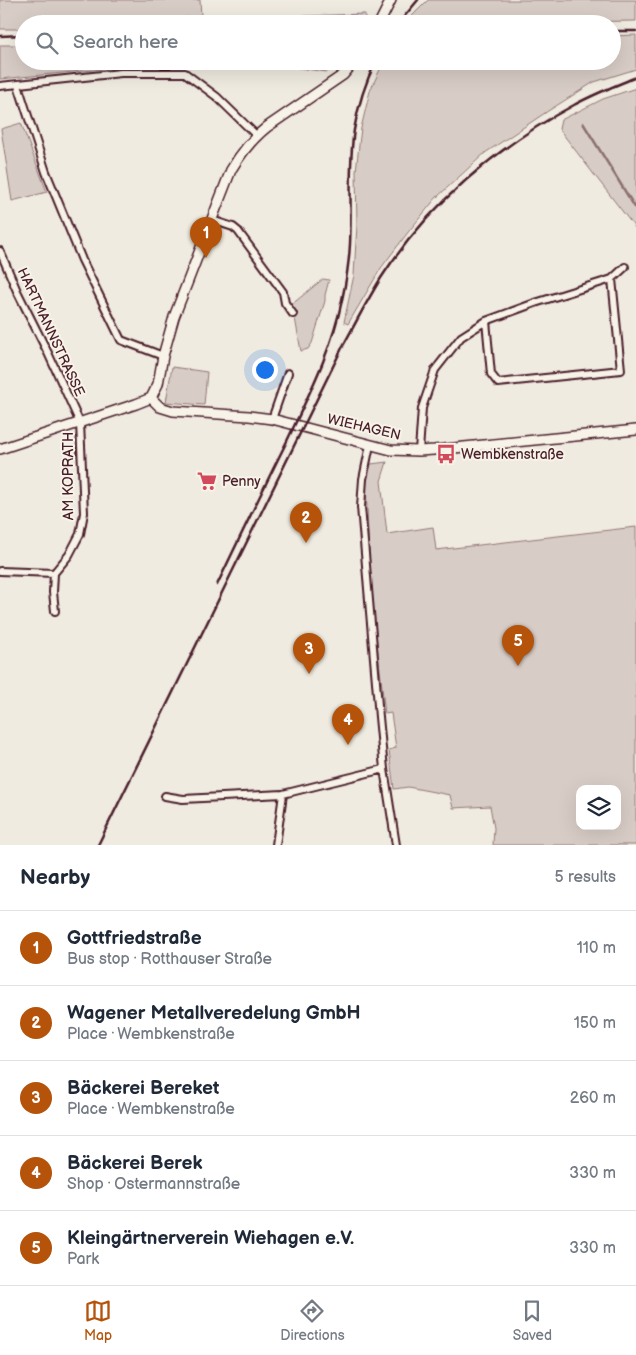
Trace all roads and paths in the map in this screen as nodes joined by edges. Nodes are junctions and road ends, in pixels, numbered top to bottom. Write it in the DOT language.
graph roads {
  1 [pos="391,0"];
  2 [pos="384,15"];
  3 [pos="347,70"];
  4 [pos="18,84"];
  5 [pos="0,86"];
  6 [pos="256,136"];
  7 [pos="212,220"];
  8 [pos="0,251"];
  9 [pos="625,267"];
  10 [pos="612,280"];
  11 [pos="293,314"];
  12 [pos="486,321"];
  13 [pos="163,356"];
  14 [pos="288,373"];
  15 [pos="151,398"];
  16 [pos="272,419"];
  17 [pos="80,423"];
  18 [pos="636,430"];
  19 [pos="370,445"];
  20 [pos="0,449"];
  21 [pos="419,451"];
  22 [pos="0,572"];
  23 [pos="54,573"];
  24 [pos="55,611"];
  25 [pos="384,769"];
  26 [pos="283,794"];
  27 [pos="165,796"];
  28 [pos="276,845"];
  29 [pos="396,845"];
  1 -- 2 [label="main road"];
  3 -- 6 [label="main road"];
  4 -- 5 [label="street"];
  4 -- 6 [label="street"];
  4 -- 13 [label="street"];
  6 -- 7 [label="main road"];
  7 -- 11 [label="street"];
  7 -- 13 [label="main road"];
  8 -- 17 [label="street, HARTMANNSTRASSE"];
  9 -- 10 [label="street"];
  10 -- 12 [label="street"];
  10 -- 12 [label="street"];
  12 -- 21 [label="street"];
  13 -- 15 [label="main road"];
  14 -- 16 [label="street"];
  15 -- 16 [label="main road, WIEHAGEN"];
  15 -- 17 [label="main road"];
  16 -- 19 [label="main road, WIEHAGEN"];
  17 -- 20 [label="main road"];
  17 -- 23 [label="street, AM KOPRATH"];
  18 -- 21 [label="main road, WIEHAGEN"];
  19 -- 21 [label="main road, WIEHAGEN"];
  19 -- 25 [label="street"];
  22 -- 23 [label="street"];
  23 -- 24 [label="street"];
  25 -- 26 [label="street"];
  25 -- 29 [label="street"];
  26 -- 27 [label="street"];
  26 -- 28 [label="street"];
}
